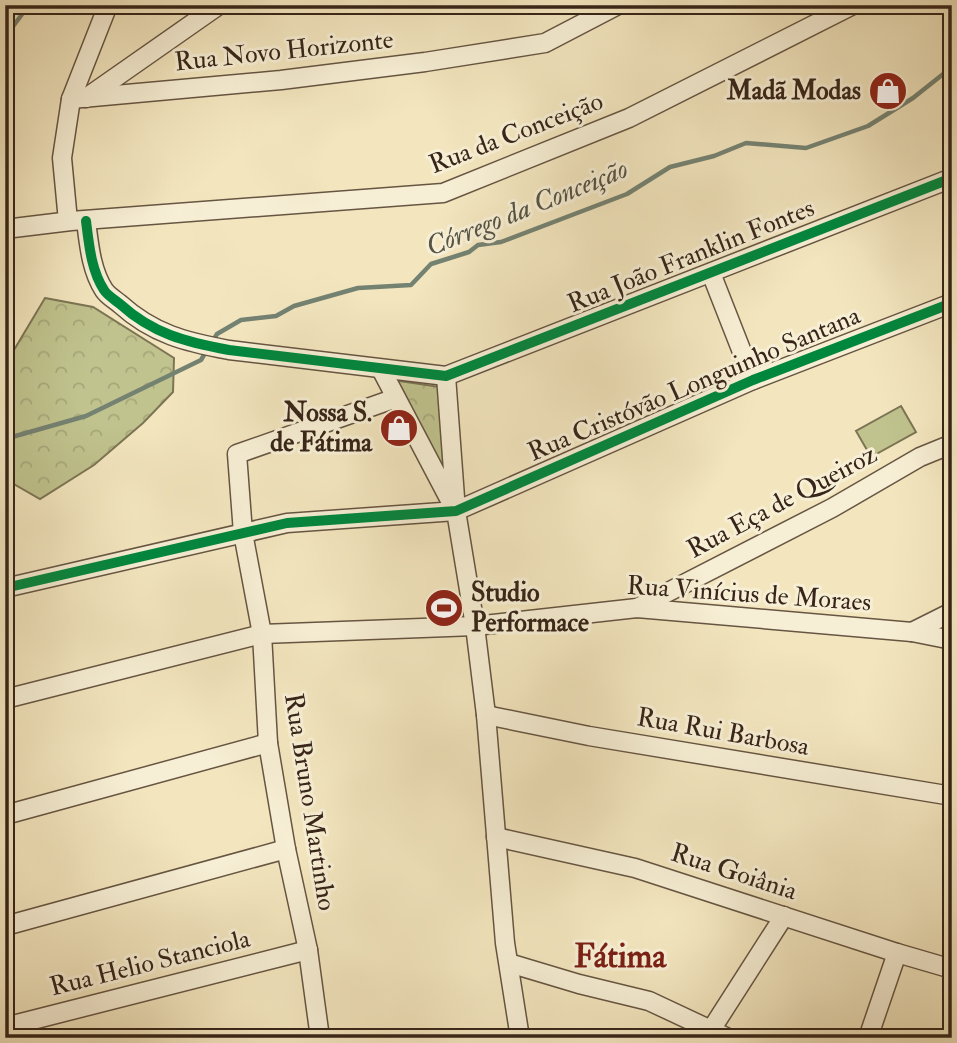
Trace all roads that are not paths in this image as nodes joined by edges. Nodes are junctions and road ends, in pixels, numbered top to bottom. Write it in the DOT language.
graph roads {
  1 [pos="108,5"];
  2 [pos="219,5"];
  3 [pos="618,5"];
  4 [pos="853,5"];
  5 [pos="204,11"];
  6 [pos="78,99"];
  7 [pos="952,178"];
  8 [pos="77,221"];
  9 [pos="5,229"];
  10 [pos="711,273"];
  11 [pos="952,303"];
  12 [pos="381,369"];
  13 [pos="446,376"];
  14 [pos="753,380"];
  15 [pos="396,398"];
  16 [pos="952,444"];
  17 [pos="456,511"];
  18 [pos="243,533"];
  19 [pos="5,588"];
  20 [pos="637,608"];
  21 [pos="952,612"];
  22 [pos="475,626"];
  23 [pos="912,632"];
  24 [pos="262,634"];
  25 [pos="952,640"];
  26 [pos="5,699"];
  27 [pos="486,716"];
  28 [pos="268,743"];
  29 [pos="952,796"];
  30 [pos="5,816"];
  31 [pos="496,837"];
  32 [pos="286,849"];
  33 [pos="784,916"];
  34 [pos="5,926"];
  35 [pos="308,950"];
  36 [pos="897,953"];
  37 [pos="509,963"];
  38 [pos="952,969"];
  39 [pos="5,1027"];
  40 [pos="711,1030"];
  41 [pos="320,1038"];
  42 [pos="520,1038"];
  43 [pos="728,1038"];
  44 [pos="868,1038"];
  1 -- 6 [label="street"];
  2 -- 5 [label="street"];
  3 -- 6 [label="street, Rua Novo Horizonte"];
  4 -- 8 [label="street, Rua da Conceição"];
  5 -- 6 [label="street"];
  6 -- 8 [label="street"];
  7 -- 10 [label="street, Rua João Franklin Fontes"];
  8 -- 9 [label="street, Rua da Conceição"];
  8 -- 12 [label="street"];
  10 -- 13 [label="street, Rua João Franklin Fontes"];
  10 -- 14 [label="street"];
  11 -- 14 [label="street, Rua Cristóvão Longuinho Santana"];
  12 -- 13 [label="street"];
  12 -- 15 [label="street"];
  13 -- 17 [label="street"];
  14 -- 17 [label="street, Rua Cristóvão Longuinho Santana"];
  15 -- 17 [label="street"];
  15 -- 18 [label="street, Rua Bruno Martinho"];
  16 -- 20 [label="street, Rua Eça de Queiroz"];
  17 -- 18 [label="street, Rua Cristóvão Longuinho Santana"];
  17 -- 22 [label="street"];
  18 -- 19 [label="street, Rua Cristóvão Longuinho Santana"];
  18 -- 24 [label="street, Rua Bruno Martinho"];
  20 -- 22 [label="street, Rua Vinícius de Moraes"];
  20 -- 23 [label="street, Rua Vinícius de Moraes"];
  21 -- 23 [label="street"];
  22 -- 24 [label="street, Rua Vinícius de Moraes"];
  22 -- 27 [label="street"];
  23 -- 25 [label="street, Rua Vinícius de Moraes"];
  24 -- 26 [label="street, Rua Vinícius de Moraes"];
  24 -- 28 [label="street, Rua Bruno Martinho"];
  27 -- 29 [label="street, Rua Rui Barbosa"];
  27 -- 31 [label="street"];
  28 -- 30 [label="street"];
  28 -- 32 [label="street, Rua Bruno Martinho"];
  31 -- 33 [label="street, Rua Goiânia"];
  31 -- 37 [label="street"];
  32 -- 34 [label="street"];
  32 -- 35 [label="street, Rua Bruno Martinho"];
  33 -- 36 [label="street, Rua Goiânia"];
  33 -- 40 [label="street"];
  35 -- 39 [label="street, Rua Helio Stanciola"];
  35 -- 41 [label="street, Rua Bruno Martinho"];
  36 -- 38 [label="street, Rua Goiânia"];
  36 -- 44 [label="street"];
  37 -- 40 [label="street"];
  37 -- 42 [label="street"];
  40 -- 43 [label="street"];
}
